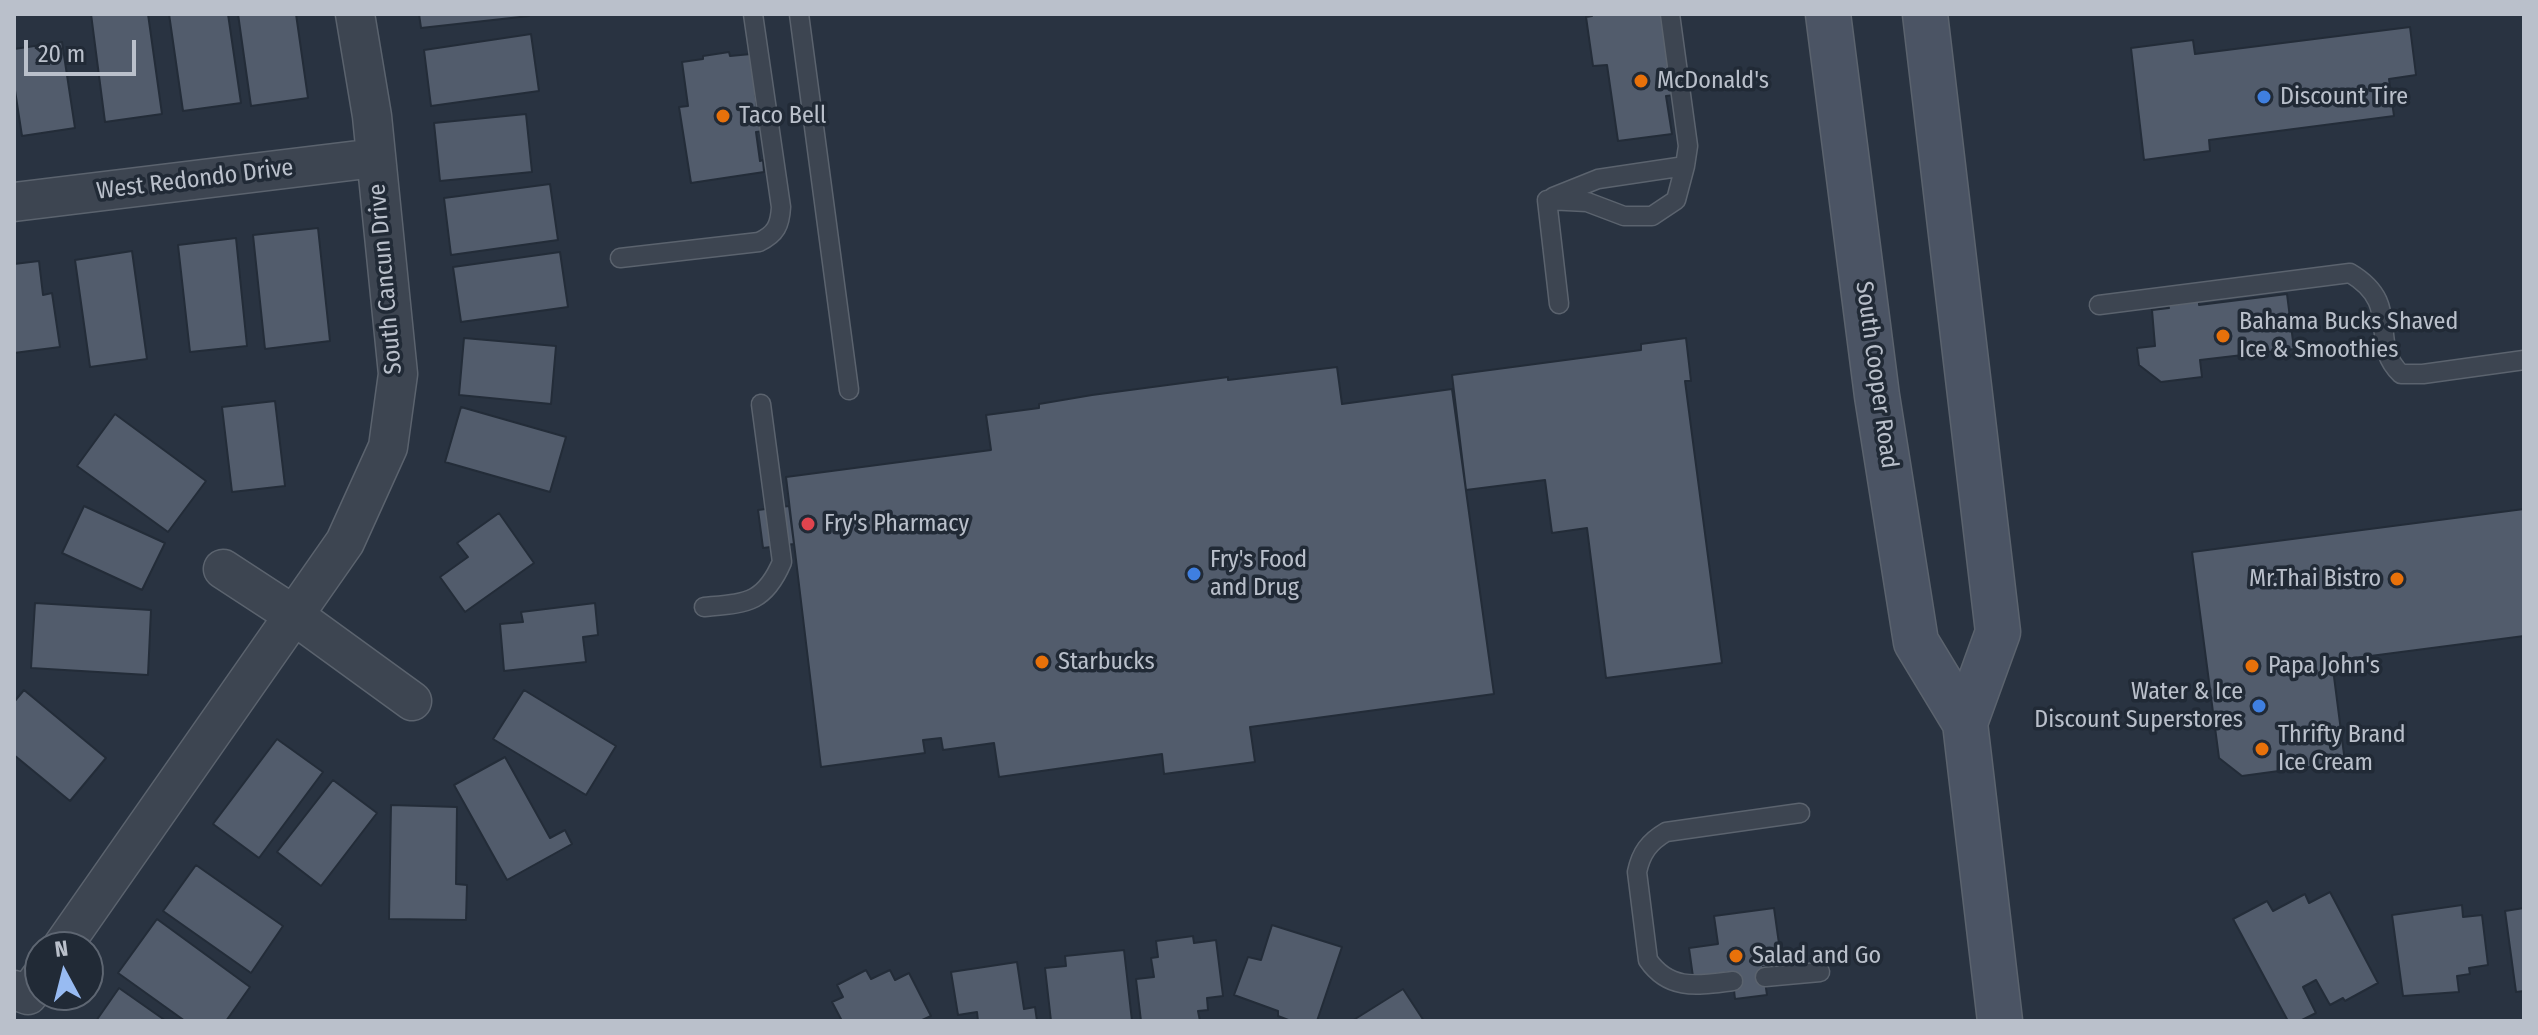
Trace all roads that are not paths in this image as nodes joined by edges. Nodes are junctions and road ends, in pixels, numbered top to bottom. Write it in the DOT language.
graph roads {
  1 [pos="355,14"];
  2 [pos="753,14"];
  3 [pos="799,14"];
  4 [pos="1670,14"];
  5 [pos="1828,14"];
  6 [pos="1925,14"];
  7 [pos="375,158"];
  8 [pos="1685,166"];
  9 [pos="1547,200"];
  10 [pos="14,202"];
  11 [pos="620,258"];
  12 [pos="1559,304"];
  13 [pos="2099,305"];
  14 [pos="2524,360"];
  15 [pos="849,390"];
  16 [pos="761,404"];
  17 [pos="223,569"];
  18 [pos="704,607"];
  19 [pos="295,616"];
  20 [pos="412,701"];
  21 [pos="1965,723"];
  22 [pos="1800,813"];
  23 [pos="73,931"];
  24 [pos="1820,972"];
  25 [pos="1765,977"];
  26 [pos="1733,981"];
  27 [pos="2000,1021"];
  1 -- 7 [label="street, South Cancun Drive"];
  2 -- 11 [label="lane"];
  3 -- 15 [label="lane"];
  4 -- 8 [label="lane"];
  5 -- 21 [label="main road, South Cooper Road"];
  6 -- 21 [label="main road, South Cooper Road"];
  7 -- 10 [label="street, West Redondo Drive"];
  7 -- 19 [label="street, South Cancun Drive"];
  8 -- 9 [label="lane"];
  8 -- 9 [label="lane"];
  9 -- 12 [label="lane"];
  13 -- 14 [label="lane"];
  16 -- 18 [label="lane"];
  17 -- 19 [label="street"];
  19 -- 20 [label="street"];
  19 -- 23 [label="street, South Cancun Drive"];
  21 -- 27 [label="main road, South Cooper Road"];
  22 -- 26 [label="lane"];
  24 -- 25 [label="lane"];
}
